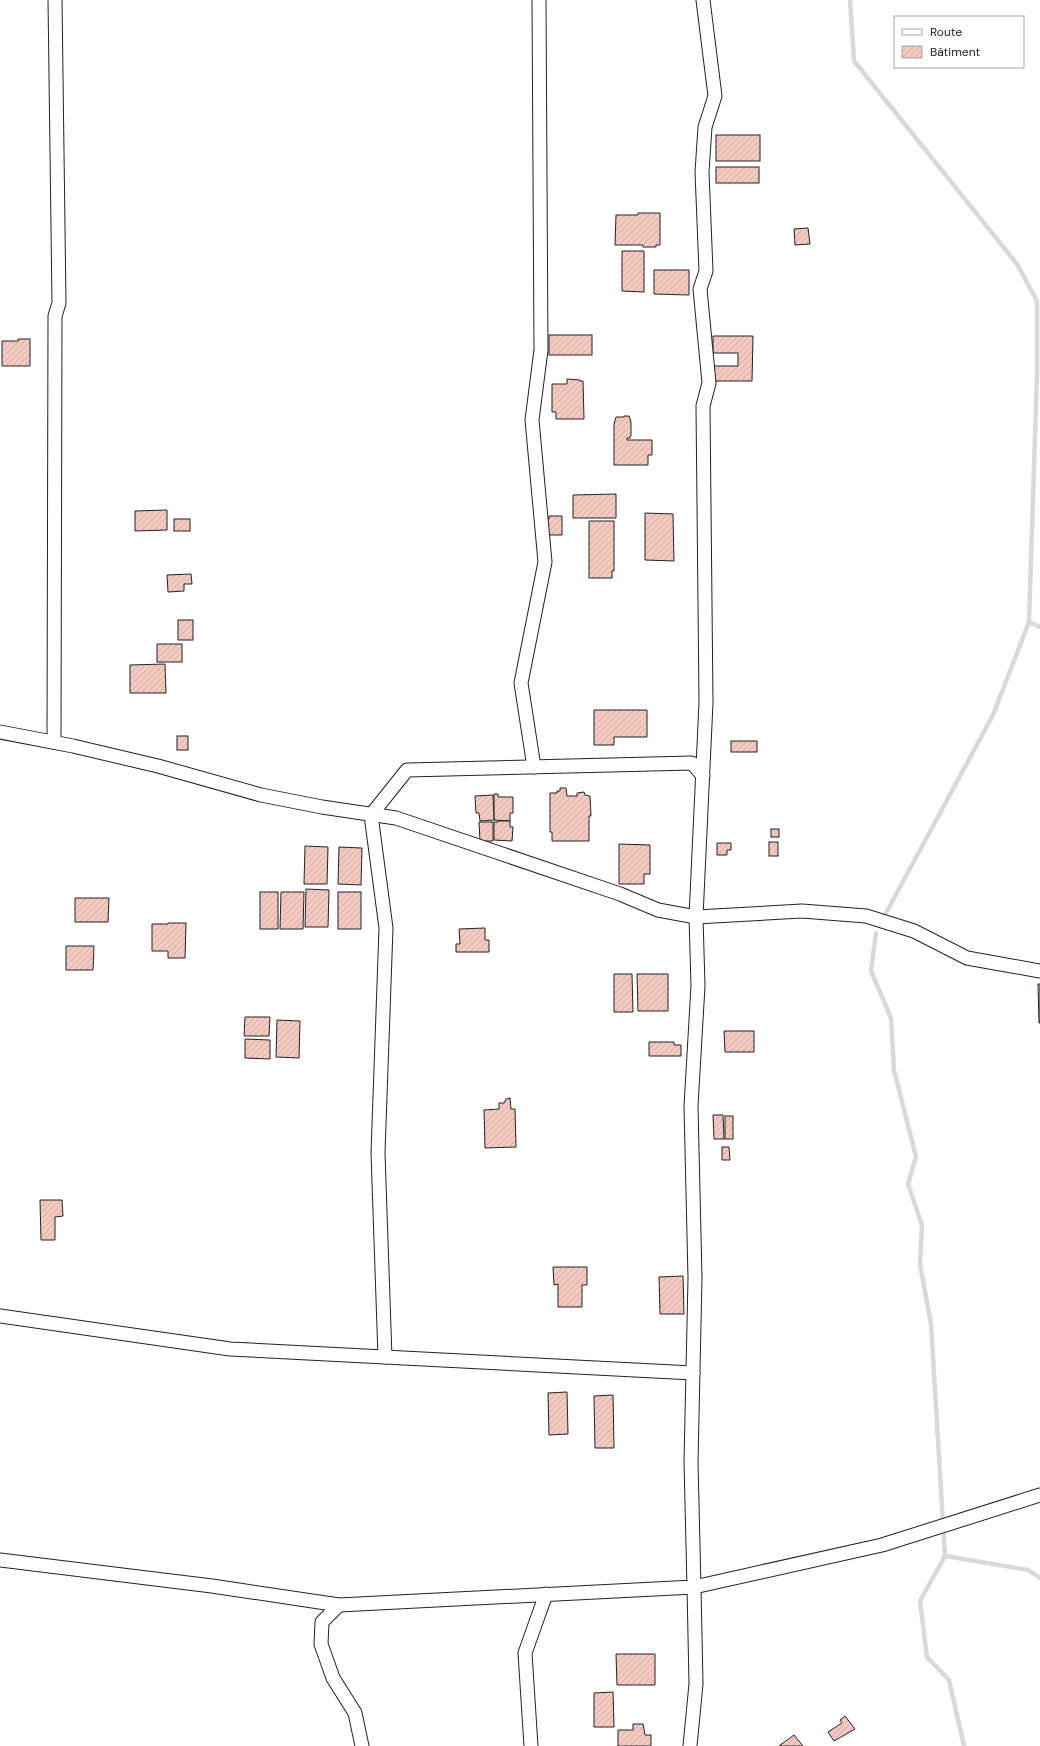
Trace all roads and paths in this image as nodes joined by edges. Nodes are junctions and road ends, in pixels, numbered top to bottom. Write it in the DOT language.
graph roads {
  1 [pos="55,0"];
  2 [pos="539,0"];
  3 [pos="703,0"];
  4 [pos="0,732"];
  5 [pos="54,742"];
  6 [pos="534,767"];
  7 [pos="703,776"];
  8 [pos="371,815"];
  9 [pos="696,917"];
  10 [pos="1040,971"];
  11 [pos="0,1316"];
  12 [pos="385,1357"];
  13 [pos="693,1373"];
  14 [pos="1040,1494"];
  15 [pos="0,1560"];
  16 [pos="694,1587"];
  17 [pos="546,1594"];
  18 [pos="339,1605"];
  19 [pos="362,1746"];
  20 [pos="531,1746"];
  21 [pos="690,1746"];
  1 -- 5 [label="street"];
  2 -- 6 [label="street"];
  3 -- 7 [label="street"];
  4 -- 5 [label="street"];
  5 -- 8 [label="street"];
  6 -- 7 [label="street"];
  6 -- 8 [label="street"];
  7 -- 9 [label="street"];
  8 -- 9 [label="street"];
  8 -- 12 [label="street"];
  9 -- 10 [label="street"];
  9 -- 13 [label="street"];
  11 -- 12 [label="street"];
  12 -- 13 [label="street"];
  13 -- 16 [label="street"];
  14 -- 16 [label="street"];
  15 -- 18 [label="street"];
  16 -- 17 [label="street"];
  16 -- 21 [label="street"];
  17 -- 18 [label="street"];
  17 -- 20 [label="street"];
  18 -- 19 [label="street"];
}
